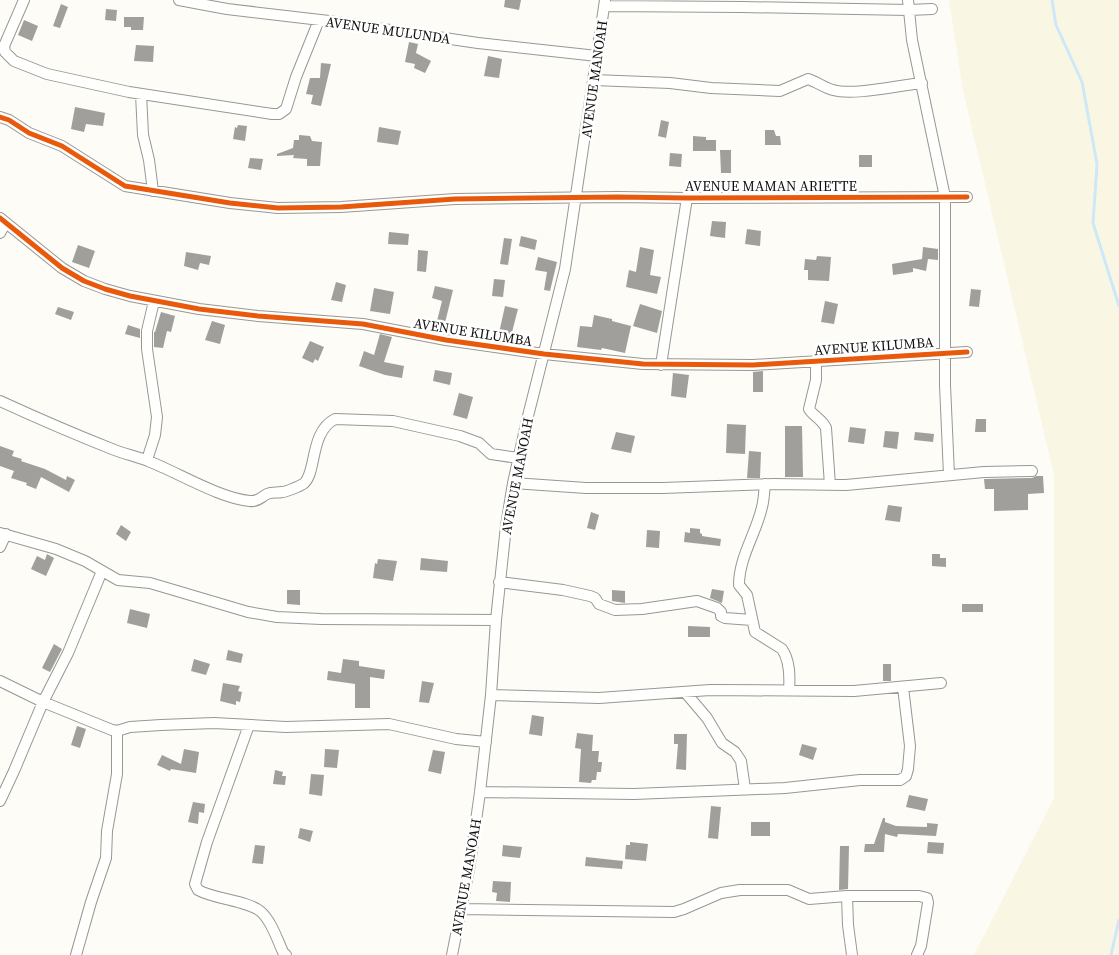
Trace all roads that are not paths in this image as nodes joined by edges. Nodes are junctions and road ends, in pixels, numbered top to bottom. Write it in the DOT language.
graph roads {
  1 [pos="24,0"];
  2 [pos="179,0"];
  3 [pos="604,3"];
  4 [pos="909,5"];
  5 [pos="932,9"];
  6 [pos="319,20"];
  7 [pos="598,56"];
  8 [pos="594,80"];
  9 [pos="922,83"];
  10 [pos="141,94"];
  11 [pos="0,117"];
  12 [pos="153,191"];
  13 [pos="945,196"];
  14 [pos="967,197"];
  15 [pos="576,198"];
  16 [pos="687,198"];
  17 [pos="3,221"];
  18 [pos="0,233"];
  19 [pos="154,301"];
  20 [pos="967,352"];
  21 [pos="945,353"];
  22 [pos="544,354"];
  23 [pos="816,362"];
  24 [pos="661,365"];
  25 [pos="0,402"];
  26 [pos="518,458"];
  27 [pos="147,460"];
  28 [pos="1032,471"];
  29 [pos="949,475"];
  30 [pos="513,483"];
  31 [pos="765,484"];
  32 [pos="830,485"];
  33 [pos="3,534"];
  34 [pos="0,547"];
  35 [pos="102,571"];
  36 [pos="499,582"];
  37 [pos="496,620"];
  38 [pos="752,620"];
  39 [pos="0,681"];
  40 [pos="941,683"];
  41 [pos="902,687"];
  42 [pos="788,690"];
  43 [pos="685,692"];
  44 [pos="492,695"];
  45 [pos="43,702"];
  46 [pos="249,725"];
  47 [pos="117,731"];
  48 [pos="486,742"];
  49 [pos="745,790"];
  50 [pos="480,792"];
  51 [pos="0,801"];
  52 [pos="847,896"];
  53 [pos="462,909"];
  54 [pos="76,955"];
  55 [pos="286,955"];
  56 [pos="452,955"];
  57 [pos="852,955"];
  58 [pos="916,955"];
  1 -- 10 [label="street"];
  2 -- 6 [label="street, AVENUE MULUNDA"];
  3 -- 4 [label="street"];
  3 -- 7 [label="street, AVENUE MANOAH"];
  4 -- 5 [label="street"];
  4 -- 9 [label="street"];
  6 -- 7 [label="street, AVENUE MULUNDA"];
  6 -- 10 [label="street"];
  7 -- 8 [label="street, AVENUE MANOAH"];
  8 -- 9 [label="street"];
  8 -- 15 [label="street, AVENUE MANOAH"];
  9 -- 13 [label="street"];
  10 -- 12 [label="street"];
  11 -- 12 [label="street, AVENUE MAMAN ARIETTE"];
  12 -- 15 [label="street, AVENUE MAMAN ARIETTE"];
  13 -- 14 [label="street, AVENUE MAMAN ARIETTE"];
  13 -- 16 [label="street, AVENUE MAMAN ARIETTE"];
  13 -- 21 [label="street"];
  15 -- 16 [label="street, AVENUE MAMAN ARIETTE"];
  15 -- 22 [label="street, AVENUE MANOAH"];
  16 -- 24 [label="street"];
  17 -- 18 [label="street"];
  17 -- 19 [label="street, AVENUE KILUMBA"];
  19 -- 22 [label="street, AVENUE KILUMBA"];
  19 -- 27 [label="street"];
  20 -- 21 [label="street, AVENUE KILUMBA"];
  21 -- 23 [label="street, AVENUE KILUMBA"];
  21 -- 29 [label="street"];
  22 -- 24 [label="street, AVENUE KILUMBA"];
  22 -- 26 [label="street, AVENUE MANOAH"];
  23 -- 24 [label="street, AVENUE KILUMBA"];
  23 -- 32 [label="street"];
  25 -- 27 [label="street"];
  26 -- 27 [label="street"];
  26 -- 30 [label="street, AVENUE MANOAH"];
  28 -- 29 [label="street"];
  29 -- 32 [label="street"];
  30 -- 31 [label="street"];
  30 -- 36 [label="street, AVENUE MANOAH"];
  31 -- 32 [label="street"];
  31 -- 38 [label="street"];
  33 -- 34 [label="street"];
  33 -- 35 [label="street"];
  35 -- 37 [label="street"];
  35 -- 45 [label="street"];
  36 -- 37 [label="street, AVENUE MANOAH"];
  36 -- 38 [label="street"];
  37 -- 44 [label="street, AVENUE MANOAH"];
  38 -- 42 [label="street"];
  39 -- 45 [label="street"];
  40 -- 41 [label="street"];
  41 -- 42 [label="street"];
  41 -- 49 [label="street"];
  42 -- 43 [label="street"];
  43 -- 44 [label="street"];
  43 -- 49 [label="street"];
  44 -- 48 [label="street, AVENUE MANOAH"];
  45 -- 47 [label="street"];
  45 -- 51 [label="street"];
  46 -- 47 [label="street"];
  46 -- 48 [label="street"];
  46 -- 55 [label="street"];
  47 -- 54 [label="street"];
  48 -- 50 [label="street, AVENUE MANOAH"];
  49 -- 50 [label="street"];
  50 -- 53 [label="street, AVENUE MANOAH"];
  52 -- 53 [label="street"];
  52 -- 57 [label="street"];
  52 -- 58 [label="street"];
  53 -- 56 [label="street, AVENUE MANOAH"];
}
